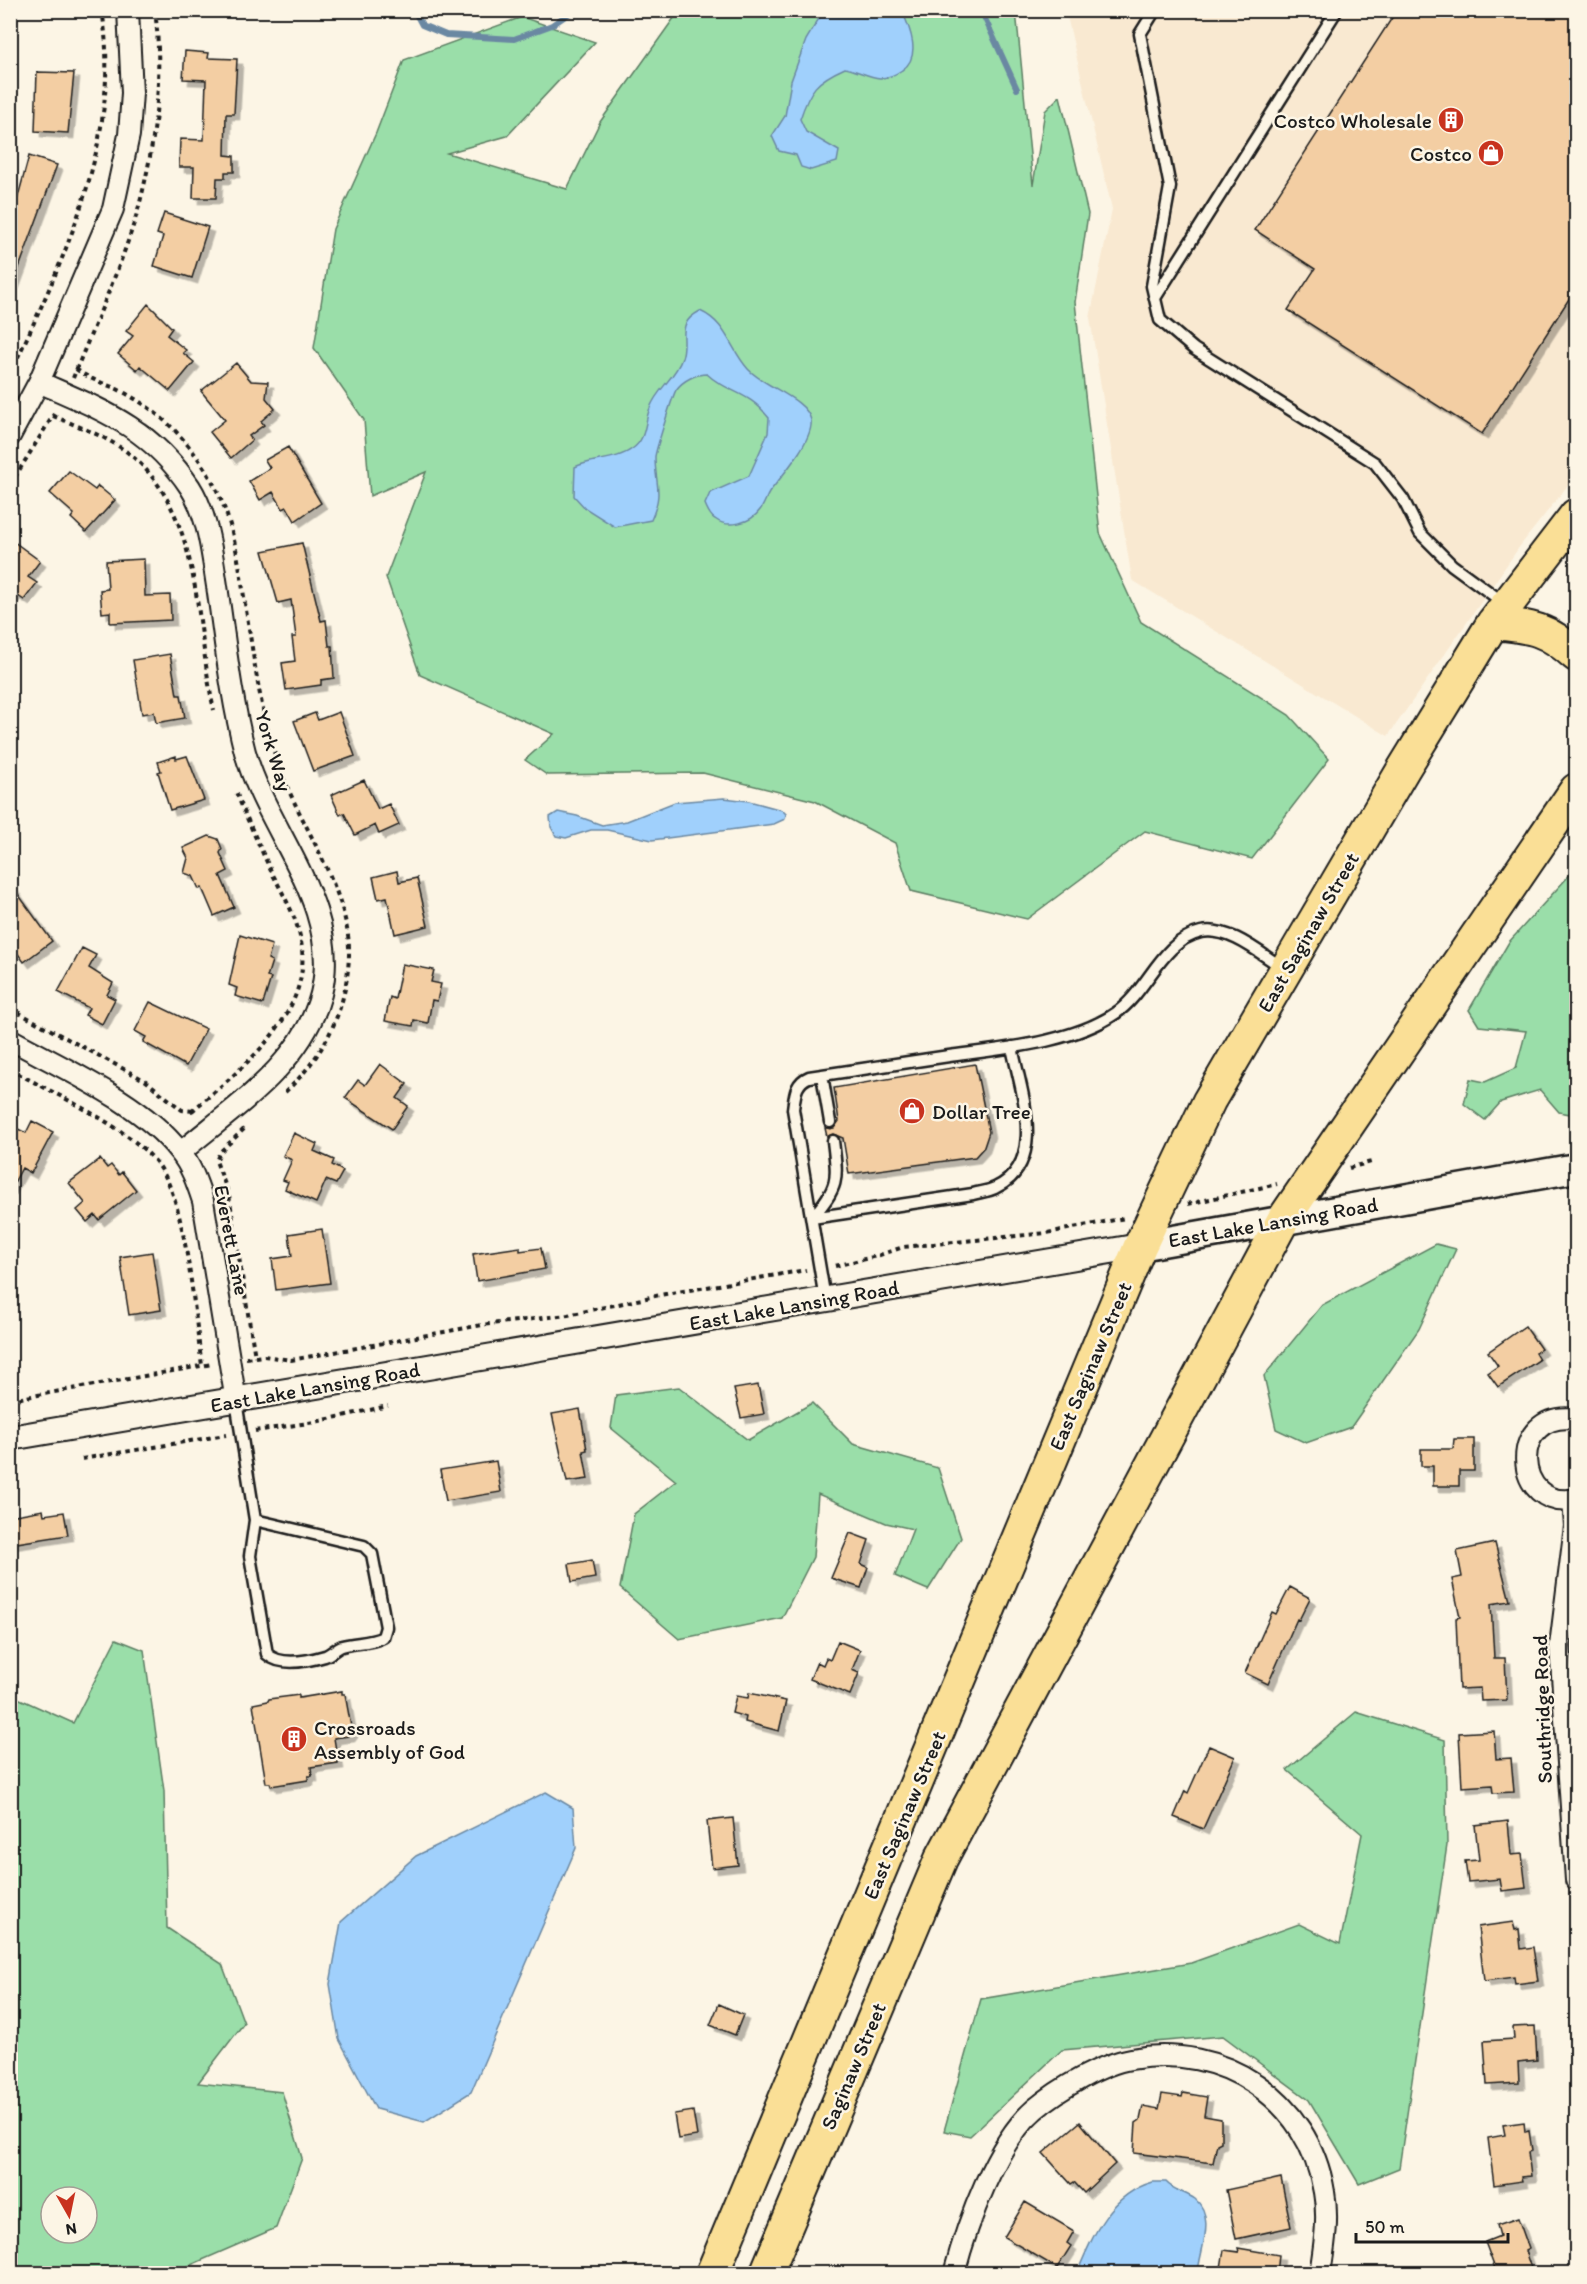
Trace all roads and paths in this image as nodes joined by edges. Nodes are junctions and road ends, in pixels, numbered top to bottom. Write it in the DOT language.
graph roads {
  1 [pos="102,10"];
  2 [pos="128,10"];
  3 [pos="1155,10"];
  4 [pos="1337,10"];
  5 [pos="1155,298"];
  6 [pos="76,369"];
  7 [pos="10,374"];
  8 [pos="39,382"];
  9 [pos="53,416"];
  10 [pos="10,436"];
  11 [pos="1576,515"];
  12 [pos="1500,614"];
  13 [pos="1576,655"];
  14 [pos="215,717"];
  15 [pos="234,784"];
  16 [pos="1576,790"];
  17 [pos="1286,970"];
  18 [pos="10,1008"];
  19 [pos="10,1039"];
  20 [pos="1012,1047"];
  21 [pos="10,1069"];
  22 [pos="822,1075"];
  23 [pos="281,1095"];
  24 [pos="192,1111"];
  25 [pos="250,1122"];
  26 [pos="830,1122"];
  27 [pos="205,1132"];
  28 [pos="833,1141"];
  29 [pos="181,1152"];
  30 [pos="220,1152"];
  31 [pos="1371,1162"];
  32 [pos="1576,1168"];
  33 [pos="1312,1176"];
  34 [pos="1157,1211"];
  35 [pos="812,1218"];
  36 [pos="1283,1220"];
  37 [pos="1140,1245"];
  38 [pos="819,1268"];
  39 [pos="825,1300"];
  40 [pos="255,1357"];
  41 [pos="229,1362"];
  42 [pos="202,1365"];
  43 [pos="10,1400"];
  44 [pos="236,1401"];
  45 [pos="1576,1419"];
  46 [pos="10,1438"];
  47 [pos="1575,1500"];
  48 [pos="255,1520"];
  49 [pos="901,1822"];
  50 [pos="941,1859"];
  51 [pos="1576,1868"];
  52 [pos="712,2274"];
  53 [pos="766,2274"];
  54 [pos="954,2274"];
  55 [pos="1320,2274"];
  1 -- 7 [label="path"];
  2 -- 8 [label="street"];
  3 -- 5 [label="lane"];
  4 -- 5 [label="lane"];
  5 -- 12 [label="lane"];
  6 -- 23 [label="path"];
  8 -- 10 [label="street"];
  8 -- 27 [label="street, York Way"];
  9 -- 14 [label="path"];
  11 -- 12 [label="main road, East Saginaw Street"];
  12 -- 13 [label="main road"];
  12 -- 17 [label="main road, East Saginaw Street"];
  15 -- 24 [label="path"];
  16 -- 33 [label="main road"];
  17 -- 20 [label="lane"];
  17 -- 34 [label="main road, East Saginaw Street"];
  18 -- 24 [label="path"];
  19 -- 29 [label="street, Everett Lane"];
  20 -- 22 [label="lane"];
  20 -- 35 [label="lane"];
  21 -- 42 [label="path"];
  22 -- 26 [label="lane"];
  22 -- 35 [label="lane"];
  24 -- 27 [label="path"];
  25 -- 30 [label="path"];
  27 -- 29 [label="street, York Way"];
  27 -- 30 [label="path"];
  28 -- 35 [label="lane"];
  29 -- 41 [label="street, Everett Lane"];
  30 -- 40 [label="path"];
  31 -- 33 [label="path"];
  32 -- 36 [label="main road, East Lake Lansing Road"];
  33 -- 34 [label="path"];
  33 -- 36 [label="main road"];
  34 -- 37 [label="main road, East Saginaw Street"];
  34 -- 38 [label="path"];
  35 -- 38 [label="lane"];
  36 -- 37 [label="main road, East Lake Lansing Road"];
  36 -- 50 [label="main road"];
  37 -- 39 [label="street, East Lake Lansing Road"];
  37 -- 49 [label="main road, East Saginaw Street"];
  38 -- 39 [label="lane"];
  38 -- 40 [label="path"];
  39 -- 44 [label="street, East Lake Lansing Road"];
  40 -- 41 [label="path"];
  41 -- 42 [label="path"];
  41 -- 44 [label="street, Everett Lane"];
  42 -- 43 [label="path"];
  44 -- 46 [label="street, East Lake Lansing Road"];
  44 -- 48 [label="lane"];
  45 -- 47 [label="street, Southridge Road"];
  47 -- 51 [label="street, Southridge Road"];
  48 -- 48 [label="lane"];
  49 -- 50 [label="main road"];
  49 -- 52 [label="main road, East Saginaw Street"];
  50 -- 53 [label="main road, Saginaw Street"];
  54 -- 55 [label="street"];
}
